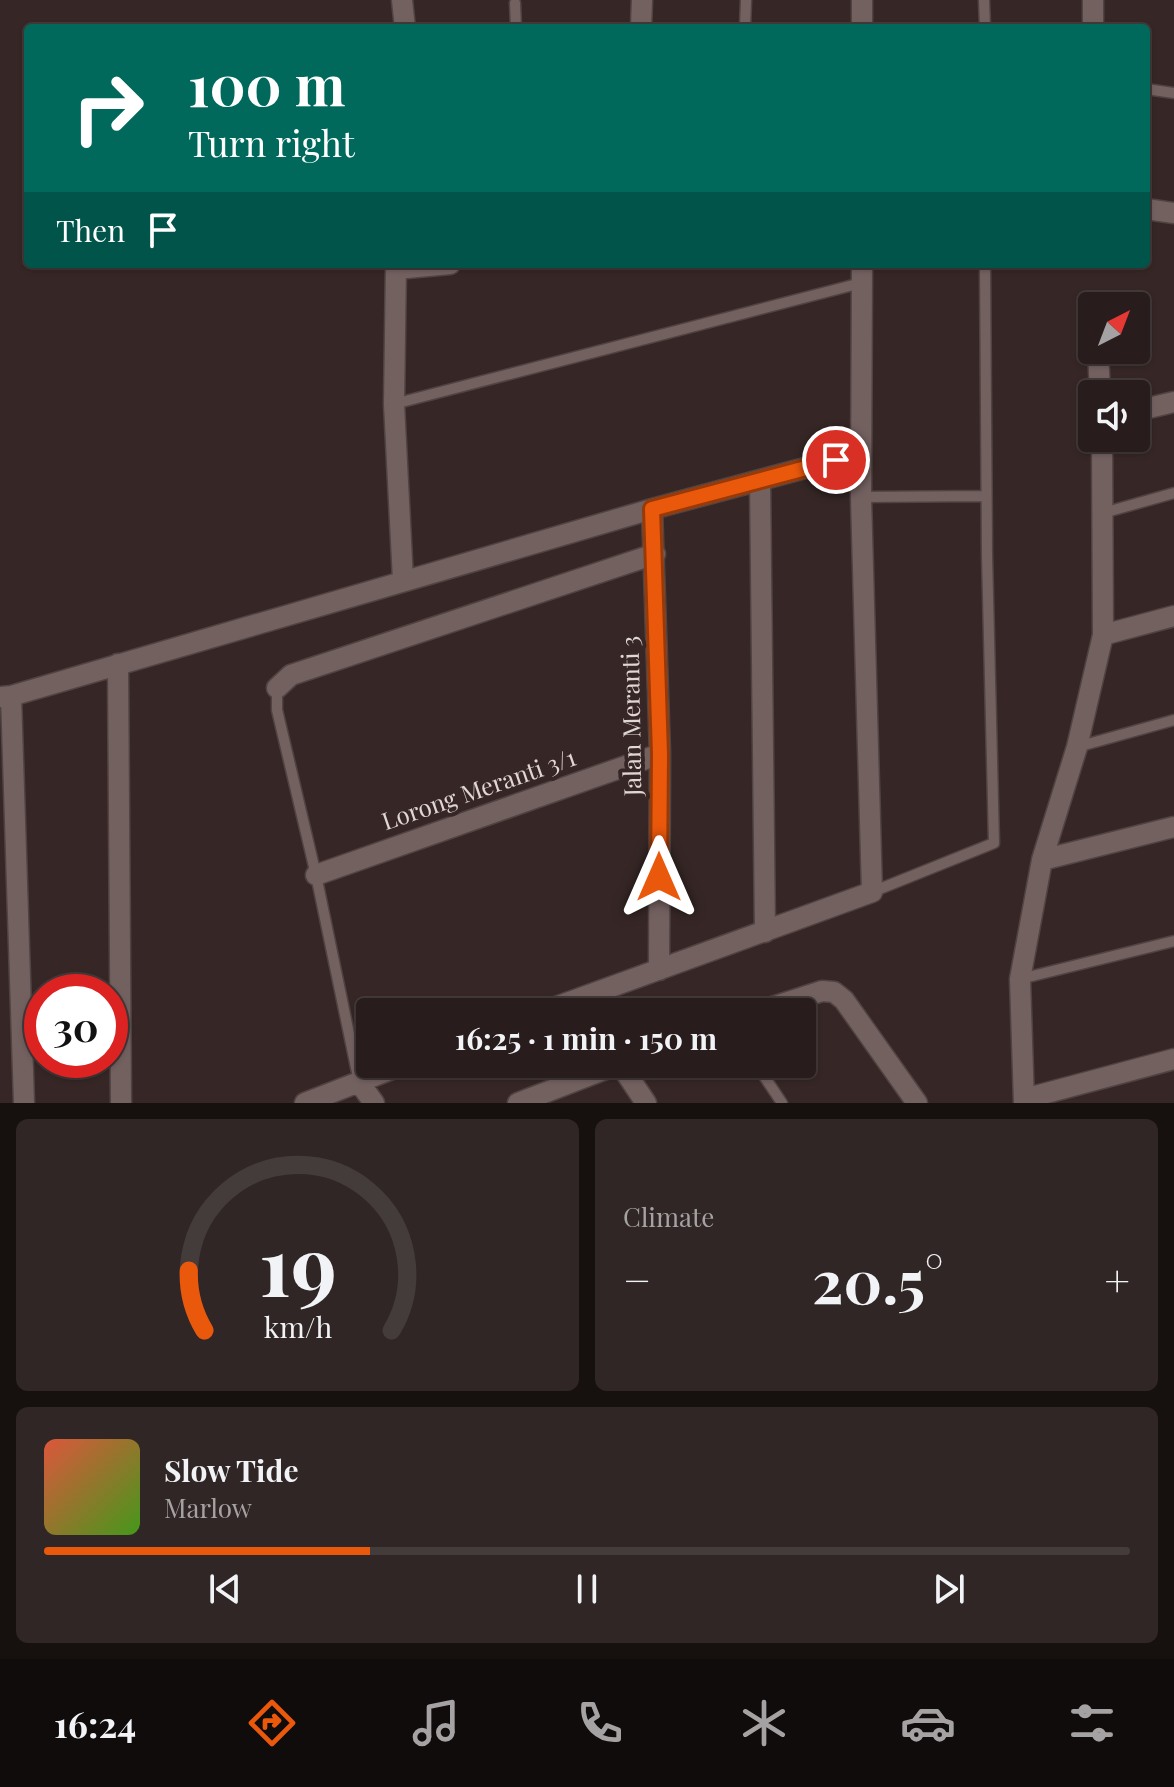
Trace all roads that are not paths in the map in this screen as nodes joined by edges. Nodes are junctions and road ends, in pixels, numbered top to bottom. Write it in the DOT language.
graph roads {
  1 [pos="402,0"];
  2 [pos="642,0"];
  3 [pos="746,0"];
  4 [pos="862,0"];
  5 [pos="984,0"];
  6 [pos="1093,0"];
  7 [pos="515,3"];
  8 [pos="405,24"];
  9 [pos="516,24"];
  10 [pos="641,24"];
  11 [pos="745,24"];
  12 [pos="862,24"];
  13 [pos="985,24"];
  14 [pos="1093,24"];
  15 [pos="1150,90"];
  16 [pos="1174,93"];
  17 [pos="1150,210"];
  18 [pos="1174,213"];
  19 [pos="396,268"];
  20 [pos="985,268"];
  21 [pos="862,273"];
  22 [pos="1174,402"];
  23 [pos="394,404"];
  24 [pos="1150,408"];
  25 [pos="1102,452"];
  26 [pos="861,453"];
  27 [pos="760,480"];
  28 [pos="1174,493"];
  29 [pos="986,496"];
  30 [pos="861,497"];
  31 [pos="652,509"];
  32 [pos="1103,513"];
  33 [pos="655,554"];
  34 [pos="403,580"];
  35 [pos="1174,616"];
  36 [pos="1103,635"];
  37 [pos="118,664"];
  38 [pos="277,688"];
  39 [pos="6,696"];
  40 [pos="1174,720"];
  41 [pos="1077,747"];
  42 [pos="660,754"];
  43 [pos="1174,827"];
  44 [pos="1042,860"];
  45 [pos="316,875"];
  46 [pos="872,892"];
  47 [pos="765,932"];
  48 [pos="1174,941"];
  49 [pos="659,970"];
  50 [pos="1020,979"];
  51 [pos="581,998"];
  52 [pos="800,998"];
  53 [pos="1174,1059"];
  54 [pos="369,1078"];
  55 [pos="583,1078"];
  56 [pos="629,1078"];
  57 [pos="765,1078"];
  58 [pos="359,1082"];
  59 [pos="1024,1101"];
  60 [pos="24,1103"];
  61 [pos="121,1103"];
  62 [pos="305,1103"];
  63 [pos="374,1103"];
  64 [pos="518,1103"];
  65 [pos="646,1103"];
  66 [pos="782,1103"];
  67 [pos="917,1103"];
  1 -- 8 [label="street"];
  2 -- 10 [label="street"];
  3 -- 11 [label="lane"];
  4 -- 12 [label="street"];
  5 -- 13 [label="lane"];
  6 -- 14 [label="street"];
  7 -- 9 [label="lane"];
  15 -- 16 [label="lane"];
  17 -- 18 [label="street"];
  19 -- 23 [label="street"];
  20 -- 29 [label="lane"];
  21 -- 23 [label="lane"];
  21 -- 26 [label="street"];
  22 -- 24 [label="street"];
  23 -- 34 [label="street"];
  25 -- 32 [label="street"];
  26 -- 27 [label="street"];
  26 -- 30 [label="street"];
  27 -- 31 [label="street"];
  27 -- 47 [label="street"];
  28 -- 32 [label="lane"];
  29 -- 30 [label="lane"];
  29 -- 46 [label="lane"];
  30 -- 46 [label="street"];
  31 -- 33 [label="street, Jalan Meranti 3"];
  31 -- 34 [label="street"];
  32 -- 36 [label="street"];
  33 -- 38 [label="street"];
  33 -- 42 [label="street, Jalan Meranti 3"];
  34 -- 37 [label="street"];
  35 -- 36 [label="street"];
  36 -- 41 [label="street"];
  37 -- 39 [label="street"];
  37 -- 61 [label="street"];
  38 -- 45 [label="lane"];
  39 -- 60 [label="street"];
  40 -- 41 [label="lane"];
  41 -- 44 [label="street"];
  42 -- 45 [label="street, Lorong Meranti 3/1"];
  42 -- 49 [label="street, Jalan Meranti 3"];
  43 -- 44 [label="street"];
  44 -- 50 [label="street"];
  45 -- 58 [label="lane"];
  46 -- 47 [label="street"];
  47 -- 49 [label="street"];
  48 -- 50 [label="lane"];
  49 -- 51 [label="street"];
  50 -- 59 [label="street"];
  52 -- 67 [label="street"];
  53 -- 59 [label="street"];
  54 -- 58 [label="street"];
  55 -- 64 [label="street"];
  56 -- 65 [label="street"];
  57 -- 66 [label="lane"];
  58 -- 62 [label="street"];
  58 -- 63 [label="street"];
}
